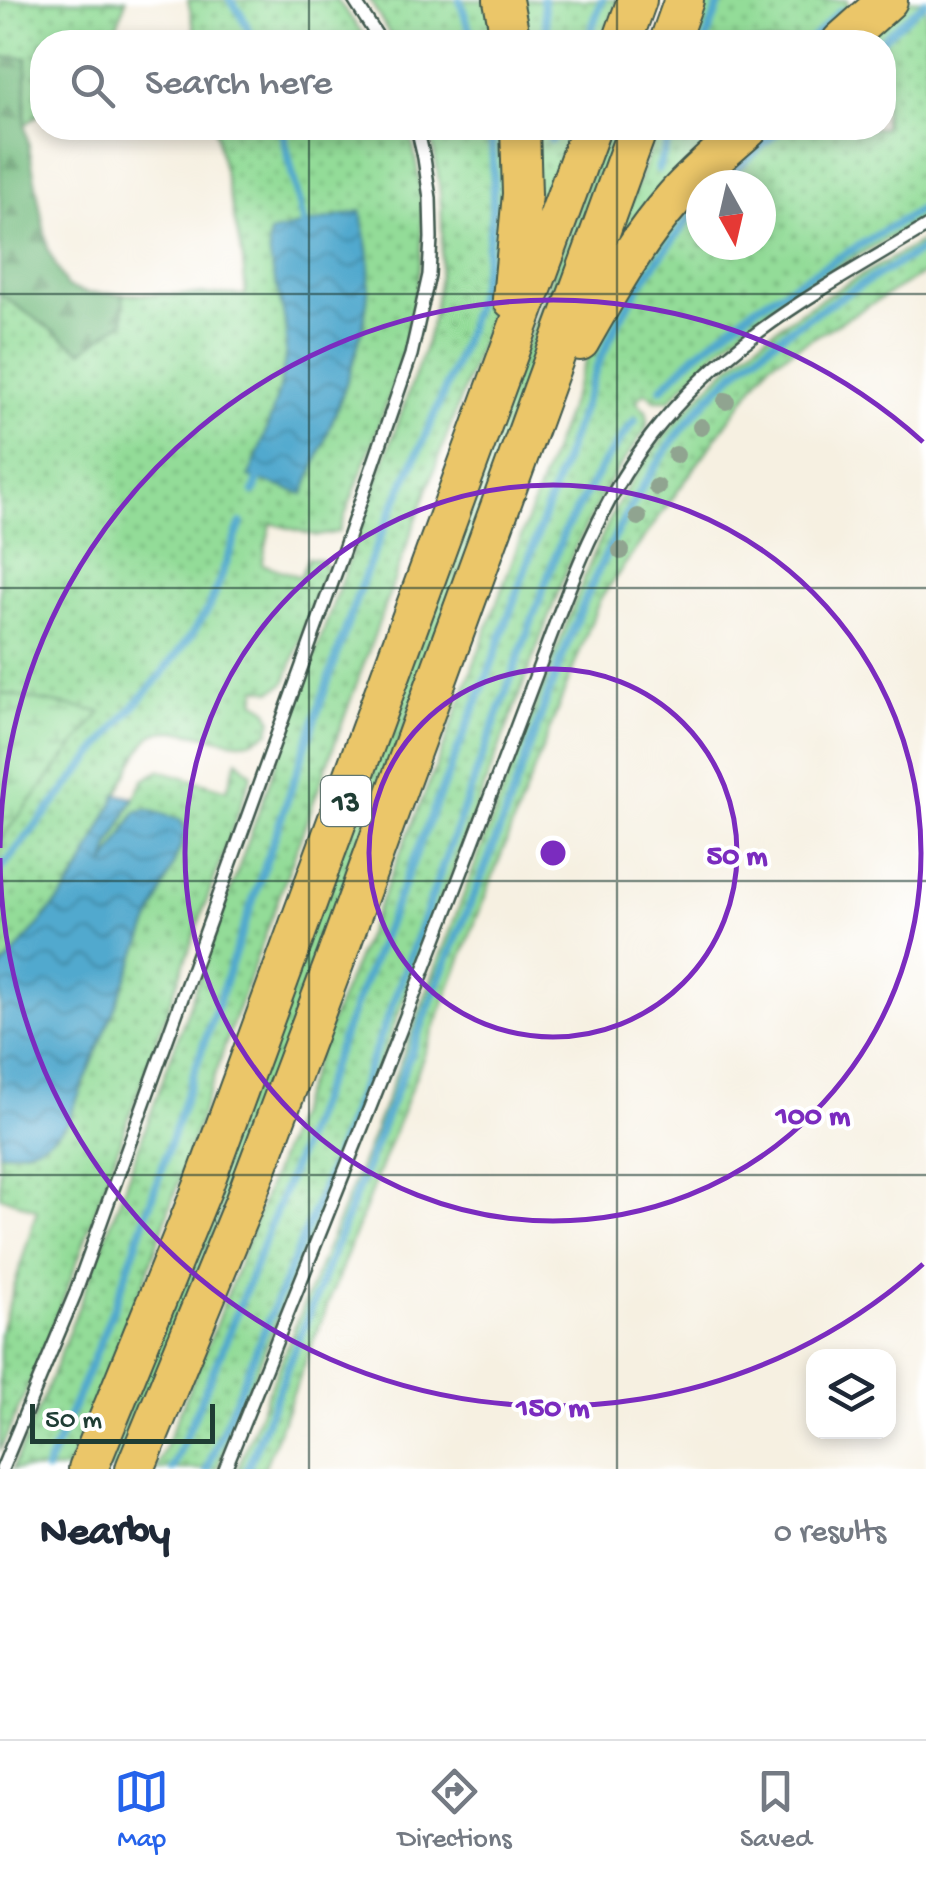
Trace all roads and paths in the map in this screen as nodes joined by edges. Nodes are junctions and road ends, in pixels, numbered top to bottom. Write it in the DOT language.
graph roads {
  1 [pos="354,0"];
  2 [pos="503,0"];
  3 [pos="637,0"];
  4 [pos="684,0"];
  5 [pos="888,0"];
  6 [pos="373,30"];
  7 [pos="509,30"];
  8 [pos="626,30"];
  9 [pos="673,30"];
  10 [pos="854,30"];
  11 [pos="418,140"];
  12 [pos="520,140"];
  13 [pos="587,140"];
  14 [pos="634,140"];
  15 [pos="736,140"];
  16 [pos="926,227"];
  17 [pos="486,414"];
  18 [pos="521,448"];
  19 [pos="2,1469"];
  20 [pos="88,1469"];
  21 [pos="135,1469"];
  22 [pos="225,1469"];
  1 -- 6 [label="lane"];
  2 -- 7 [label="main road"];
  3 -- 8 [label="main road"];
  4 -- 9 [label="main road"];
  5 -- 10 [label="main road"];
  11 -- 19 [label="lane"];
  12 -- 17 [label="main road"];
  13 -- 17 [label="main road, 13"];
  14 -- 18 [label="main road, 13"];
  15 -- 18 [label="main road"];
  16 -- 22 [label="lane"];
  17 -- 20 [label="main road, 13"];
  18 -- 21 [label="main road, 13"];
}
